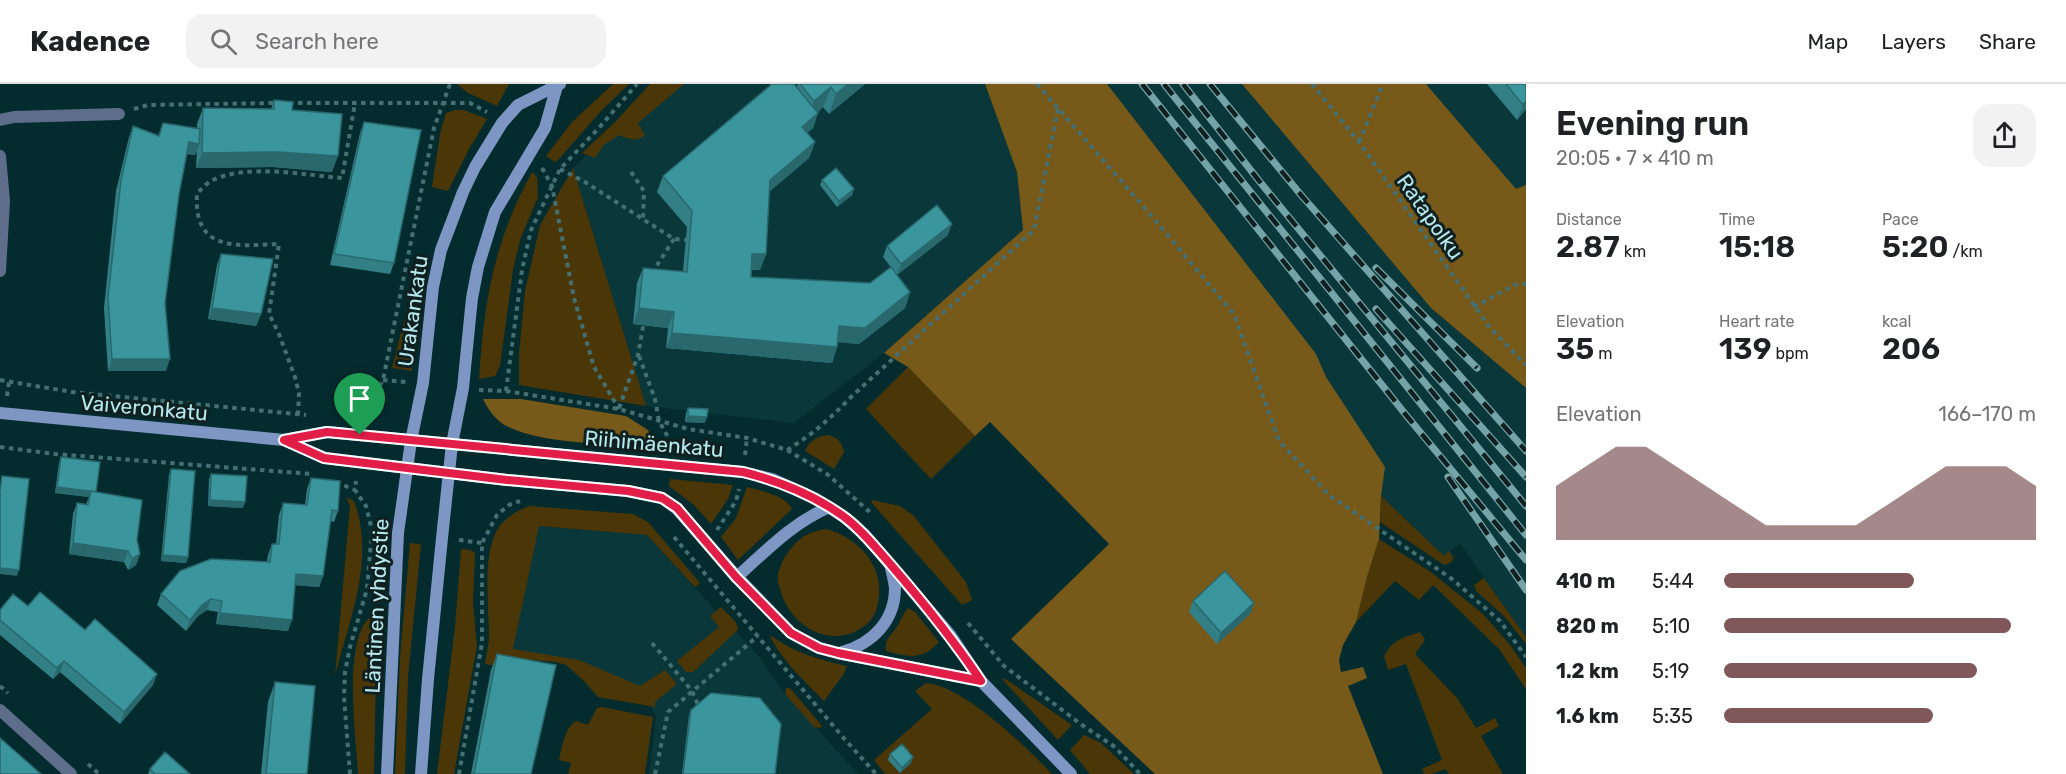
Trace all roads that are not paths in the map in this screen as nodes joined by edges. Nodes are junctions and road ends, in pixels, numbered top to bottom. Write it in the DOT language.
graph roads {
  1 [pos="558,85"];
  2 [pos="119,114"];
  3 [pos="0,120"];
  4 [pos="0,156"];
  5 [pos="0,271"];
  6 [pos="0,413"];
  7 [pos="284,440"];
  8 [pos="411,441"];
  9 [pos="452,444"];
  10 [pos="408,469"];
  11 [pos="449,473"];
  12 [pos="829,507"];
  13 [pos="890,564"];
  14 [pos="736,577"];
  15 [pos="838,653"];
  16 [pos="981,681"];
  17 [pos="0,710"];
  18 [pos="71,774"];
  19 [pos="387,774"];
  20 [pos="421,774"];
  21 [pos="1071,774"];
  1 -- 8 [label="main road, Urakankatu"];
  1 -- 9 [label="main road, Urakankatu"];
  2 -- 3 [label="street"];
  4 -- 5 [label="street"];
  6 -- 7 [label="main road, Vaiveronkatu"];
  7 -- 8 [label="main road, Vaiveronkatu"];
  7 -- 10 [label="main road, Vaiveronkatu"];
  8 -- 9 [label="main road, Vaiveronkatu"];
  8 -- 10 [label="main road, Läntinen yhdystie"];
  9 -- 11 [label="main road"];
  9 -- 12 [label="main road, Riihimäenkatu"];
  10 -- 11 [label="main road, Vaiveronkatu"];
  10 -- 19 [label="main road, Läntinen yhdystie"];
  11 -- 14 [label="main road"];
  11 -- 20 [label="main road"];
  12 -- 13 [label="main road, Riihimäenkatu"];
  12 -- 14 [label="main road"];
  13 -- 15 [label="main road"];
  13 -- 16 [label="main road, Riihimäenkatu"];
  14 -- 15 [label="main road"];
  15 -- 16 [label="main road"];
  16 -- 21 [label="main road, Riihimäenkatu"];
  17 -- 18 [label="street"];
}
